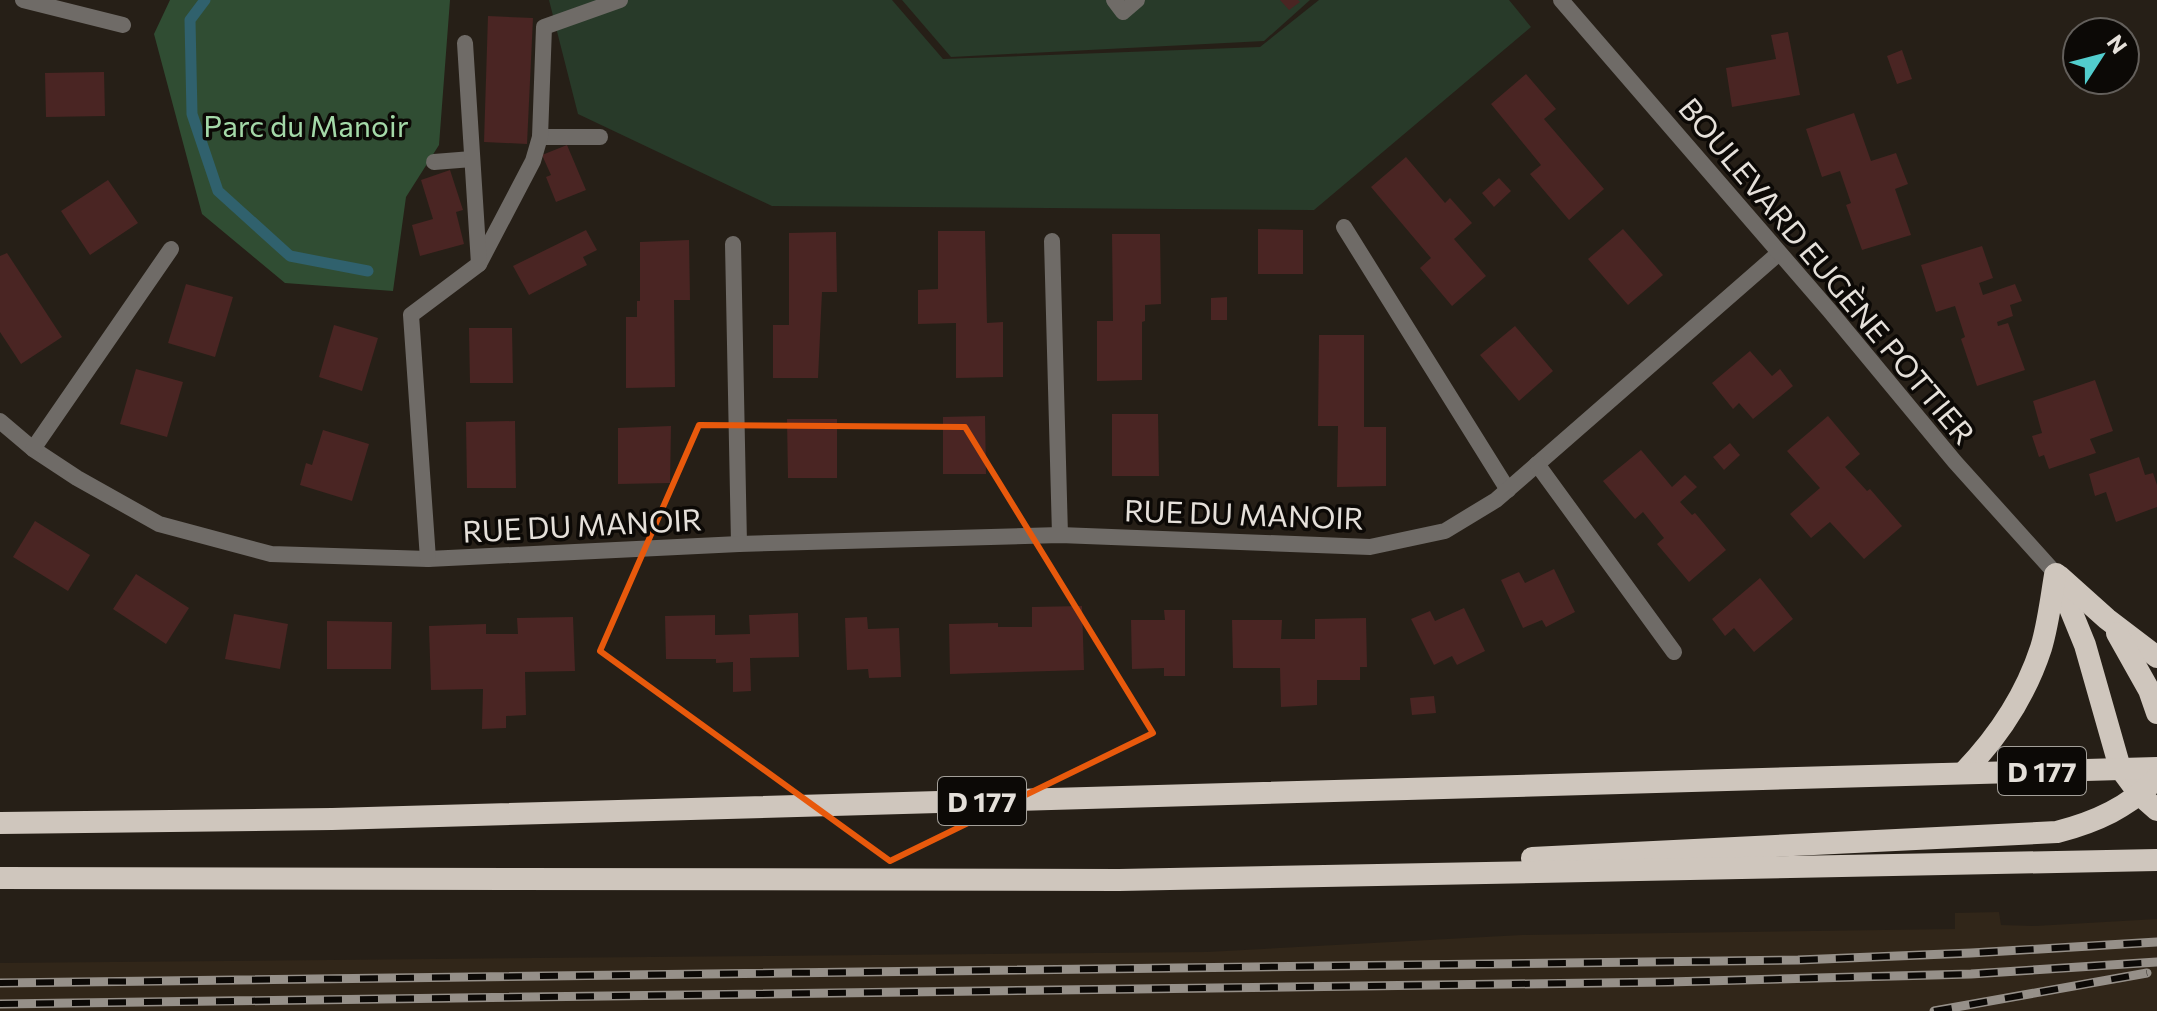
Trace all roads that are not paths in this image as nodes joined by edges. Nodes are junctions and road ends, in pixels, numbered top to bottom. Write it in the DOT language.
graph roads {
  1 [pos="23,0"];
  2 [pos="620,0"];
  3 [pos="1114,0"];
  4 [pos="1137,0"];
  5 [pos="1561,0"];
  6 [pos="588,5"];
  7 [pos="123,25"];
  8 [pos="465,43"];
  9 [pos="540,137"];
  10 [pos="600,137"];
  11 [pos="472,159"];
  12 [pos="434,162"];
  13 [pos="1344,227"];
  14 [pos="1052,241"];
  15 [pos="733,244"];
  16 [pos="171,249"];
  17 [pos="1779,253"];
  18 [pos="479,264"];
  19 [pos="0,421"];
  20 [pos="33,449"];
  21 [pos="1537,464"];
  22 [pos="1508,490"];
  23 [pos="1060,535"];
  24 [pos="739,544"];
  25 [pos="428,559"];
  26 [pos="2056,574"];
  27 [pos="2107,619"];
  28 [pos="1674,652"];
  29 [pos="2157,657"];
  30 [pos="2157,713"];
  31 [pos="2120,768"];
  32 [pos="2157,768"];
  33 [pos="1963,773"];
  34 [pos="2157,778"];
  35 [pos="2149,802"];
  36 [pos="0,823"];
  37 [pos="2157,860"];
  38 [pos="0,878"];
  39 [pos="1119,880"];
  1 -- 7 [label="street"];
  2 -- 6 [label="street"];
  3 -- 4 [label="street"];
  5 -- 17 [label="street, BOULEVARD EUGÈNE POTTIER"];
  6 -- 9 [label="street"];
  8 -- 11 [label="street"];
  9 -- 10 [label="street"];
  9 -- 18 [label="street"];
  11 -- 12 [label="street"];
  11 -- 18 [label="street"];
  13 -- 22 [label="street"];
  14 -- 23 [label="street"];
  15 -- 24 [label="street, RUE DU MANOIR"];
  16 -- 20 [label="street"];
  17 -- 21 [label="street, RUE DU MANOIR"];
  17 -- 26 [label="street, BOULEVARD EUGÈNE POTTIER"];
  18 -- 25 [label="street, RUE DU MANOIR"];
  19 -- 20 [label="street, RUE DU MANOIR"];
  20 -- 25 [label="street, RUE DU MANOIR"];
  21 -- 22 [label="street, RUE DU MANOIR"];
  21 -- 28 [label="street"];
  22 -- 23 [label="street, RUE DU MANOIR"];
  23 -- 24 [label="street, RUE DU MANOIR"];
  24 -- 25 [label="street, RUE DU MANOIR"];
  26 -- 27 [label="highway"];
  26 -- 31 [label="highway"];
  26 -- 33 [label="highway"];
  27 -- 29 [label="highway"];
  27 -- 30 [label="highway"];
  31 -- 32 [label="highway, D 177"];
  31 -- 33 [label="highway, D 177"];
  31 -- 35 [label="highway"];
  33 -- 36 [label="highway, D 177"];
  34 -- 35 [label="highway"];
  35 -- 39 [label="highway"];
  37 -- 39 [label="highway"];
  38 -- 39 [label="highway"];
}
